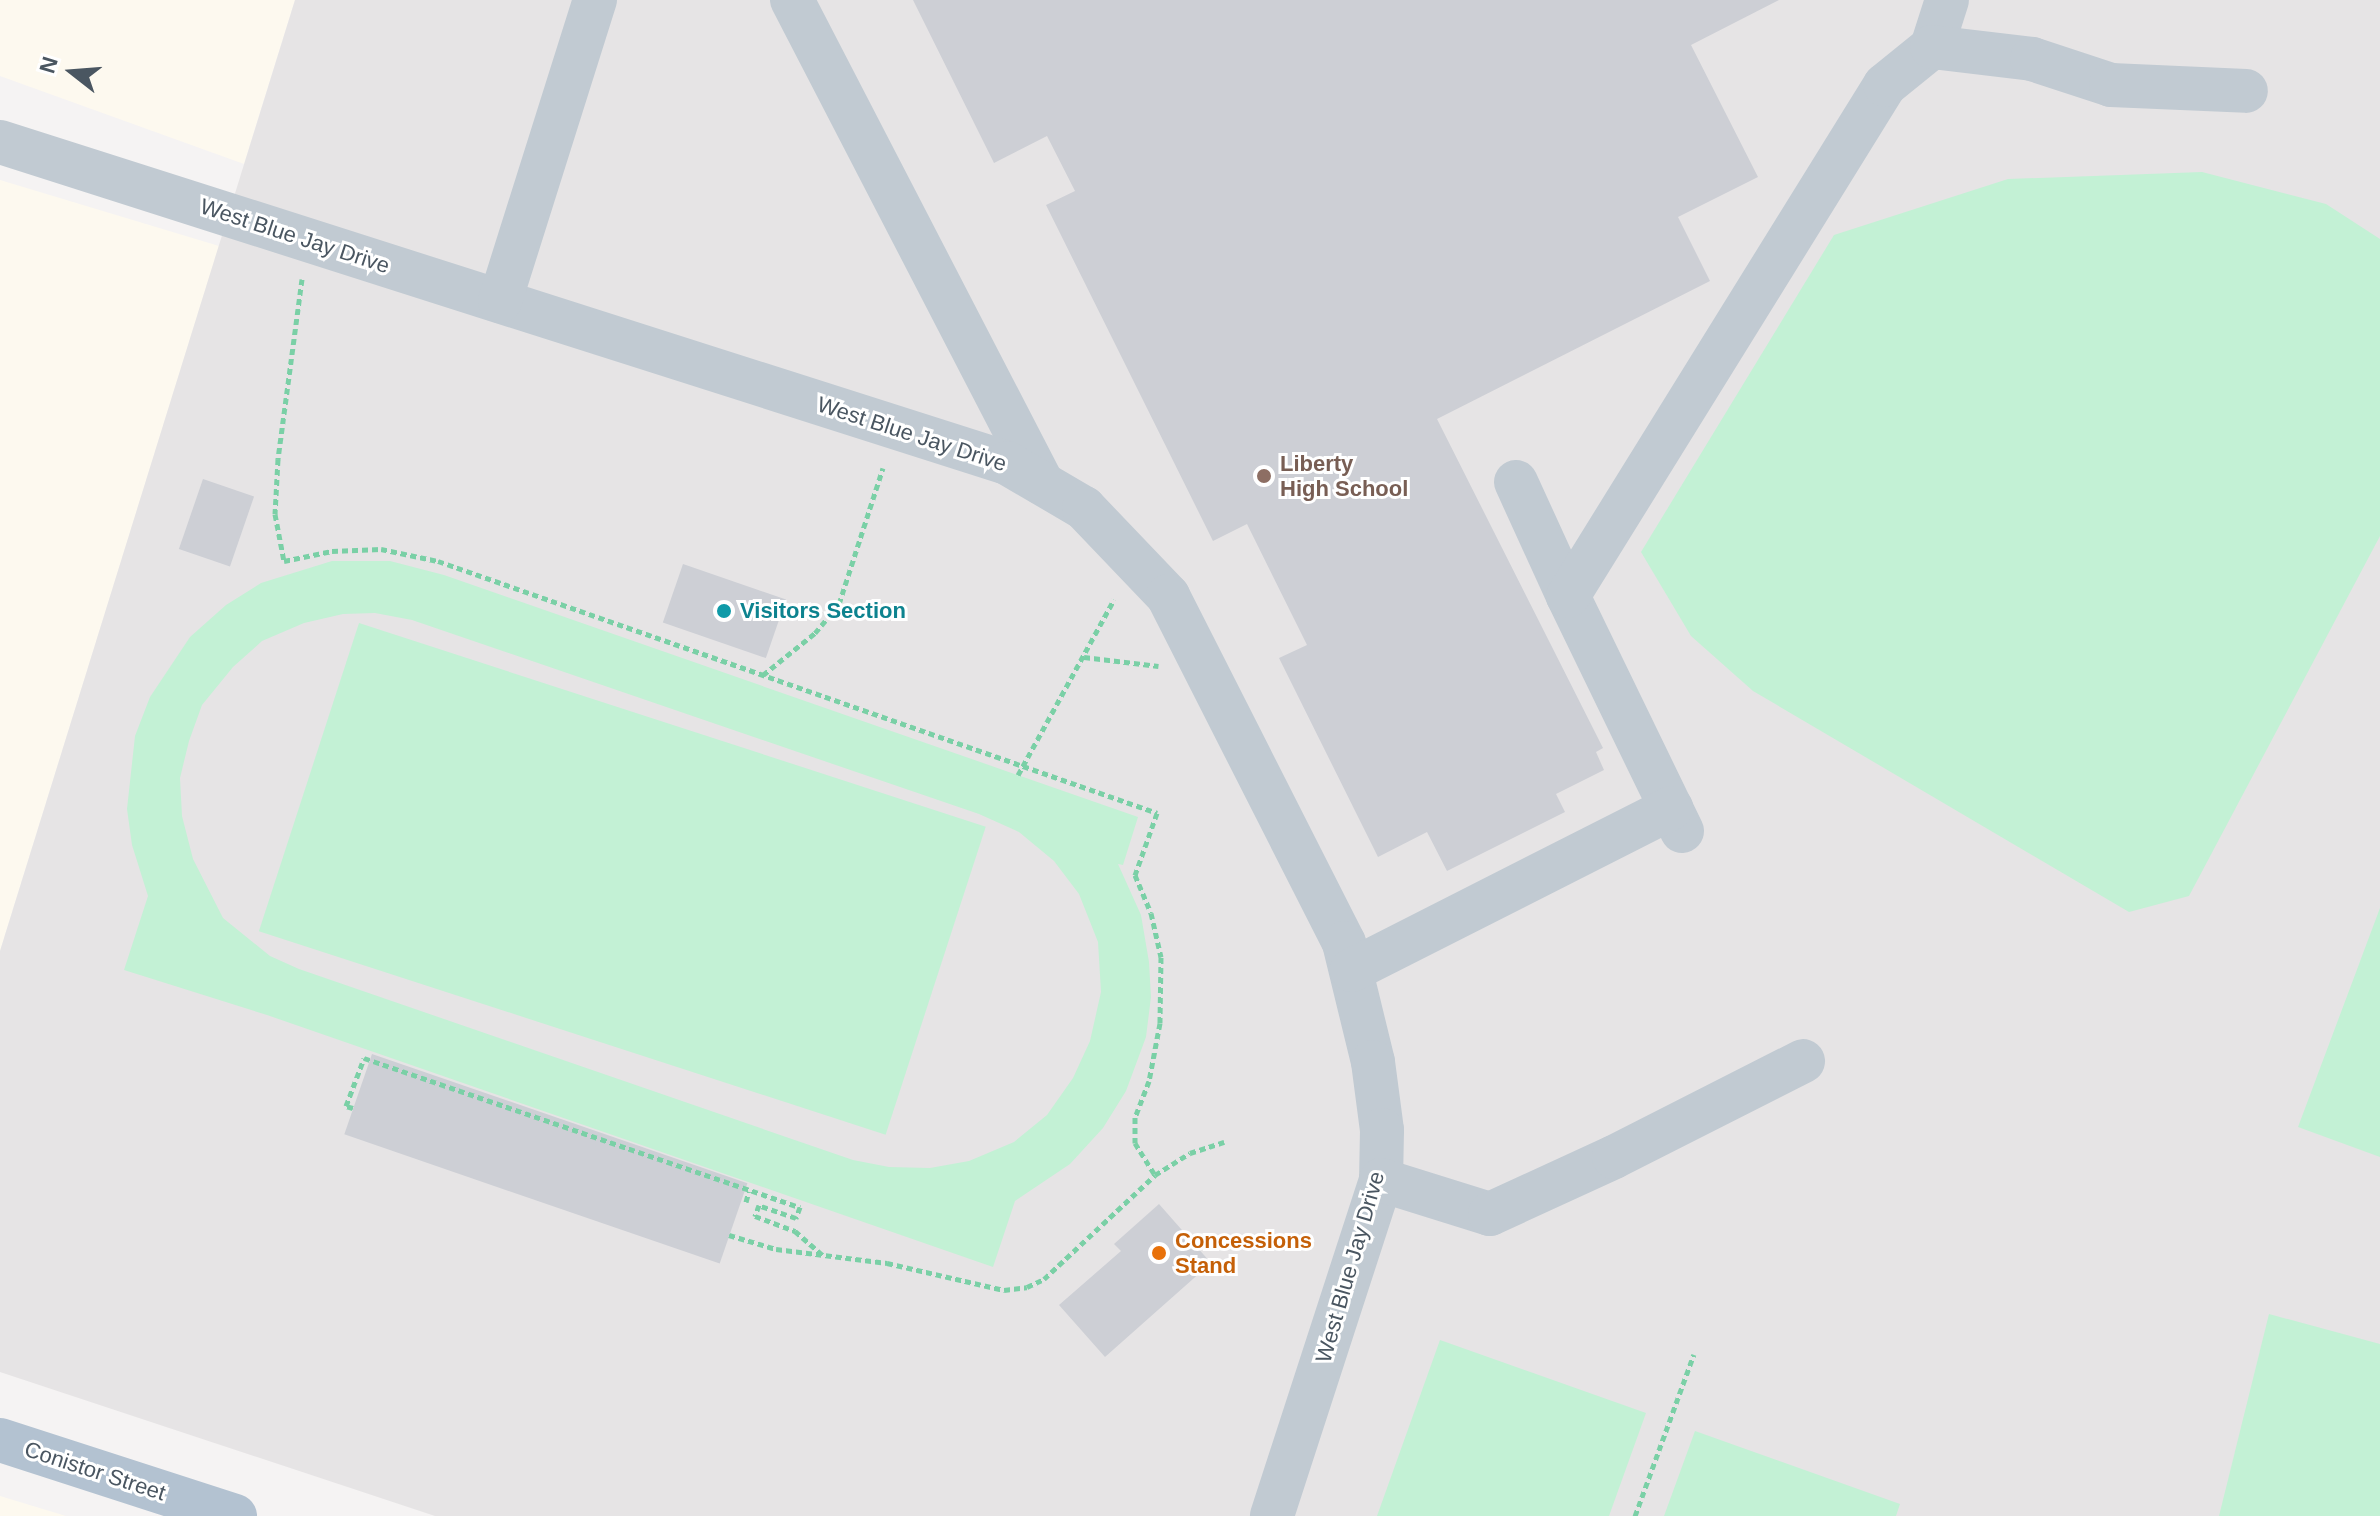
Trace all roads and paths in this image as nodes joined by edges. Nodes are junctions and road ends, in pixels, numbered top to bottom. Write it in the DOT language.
graph roads {
  1 [pos="595,0"];
  2 [pos="792,0"];
  3 [pos="1947,0"];
  4 [pos="1932,47"];
  5 [pos="2246,91"];
  6 [pos="0,142"];
  7 [pos="302,277"];
  8 [pos="500,301"];
  9 [pos="887,455"];
  10 [pos="1516,482"];
  11 [pos="1042,483"];
  12 [pos="1118,593"];
  13 [pos="1568,596"];
  14 [pos="1084,657"];
  15 [pos="1171,666"];
  16 [pos="763,675"];
  17 [pos="1022,766"];
  18 [pos="1018,775"];
  19 [pos="1352,970"];
  20 [pos="1803,1061"];
  21 [pos="353,1108"];
  22 [pos="1224,1142"];
  23 [pos="1155,1175"];
  24 [pos="1381,1180"];
  25 [pos="749,1191"];
  26 [pos="746,1202"];
  27 [pos="729,1235"];
  28 [pos="823,1255"];
  29 [pos="1694,1354"];
  30 [pos="0,1440"];
  31 [pos="235,1516"];
  32 [pos="1272,1516"];
  33 [pos="1635,1516"];
  1 -- 8 [label="street"];
  2 -- 11 [label="street"];
  3 -- 4 [label="street"];
  4 -- 5 [label="street"];
  4 -- 13 [label="street"];
  6 -- 8 [label="street, West Blue Jay Drive"];
  7 -- 16 [label="path"];
  8 -- 11 [label="street, West Blue Jay Drive"];
  9 -- 16 [label="path"];
  10 -- 13 [label="street"];
  11 -- 19 [label="street, West Blue Jay Drive"];
  12 -- 14 [label="path"];
  13 -- 19 [label="street"];
  14 -- 15 [label="path"];
  14 -- 17 [label="path"];
  16 -- 17 [label="path"];
  17 -- 18 [label="path"];
  17 -- 23 [label="path"];
  19 -- 24 [label="street, West Blue Jay Drive"];
  20 -- 24 [label="street"];
  21 -- 25 [label="path"];
  22 -- 23 [label="path"];
  23 -- 28 [label="path"];
  24 -- 32 [label="street, West Blue Jay Drive"];
  25 -- 26 [label="path"];
  25 -- 28 [label="path"];
  27 -- 28 [label="path"];
  29 -- 33 [label="path"];
  30 -- 31 [label="main road, Conistor Street"];
}
